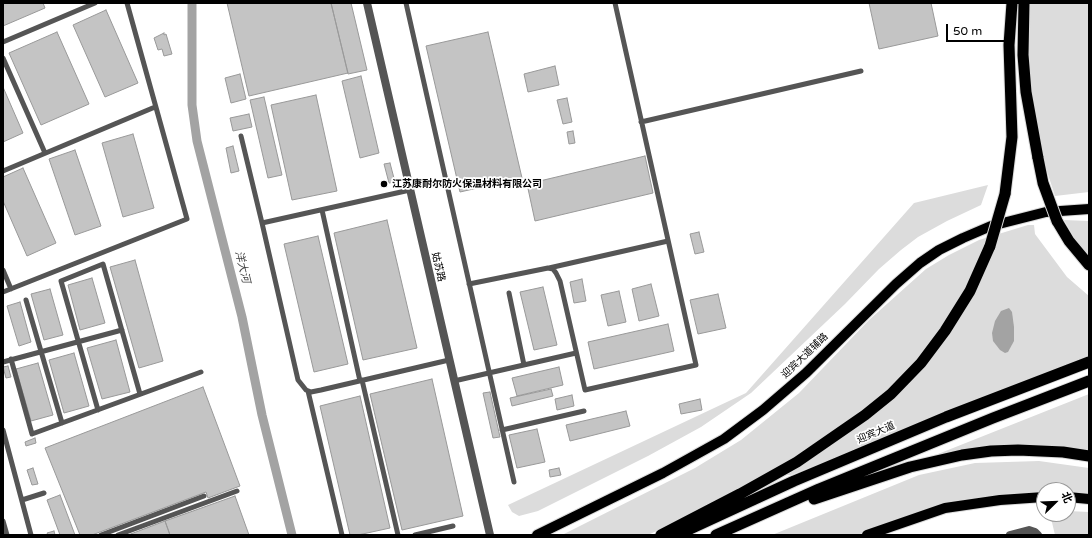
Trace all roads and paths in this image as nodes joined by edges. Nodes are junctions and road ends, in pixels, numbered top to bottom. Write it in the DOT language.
graph roads {
  1 [pos="95,3"];
  2 [pos="127,3"];
  3 [pos="367,3"];
  4 [pos="406,3"];
  5 [pos="615,3"];
  6 [pos="1012,3"];
  7 [pos="1024,3"];
  8 [pos="3,42"];
  9 [pos="3,58"];
  10 [pos="861,71"];
  11 [pos="155,107"];
  12 [pos="641,122"];
  13 [pos="241,136"];
  14 [pos="45,153"];
  15 [pos="3,171"];
  16 [pos="410,190"];
  17 [pos="1089,209"];
  18 [pos="322,210"];
  19 [pos="262,223"];
  20 [pos="668,241"];
  21 [pos="1089,266"];
  22 [pos="548,268"];
  23 [pos="3,270"];
  24 [pos="469,284"];
  25 [pos="11,289"];
  26 [pos="3,292"];
  27 [pos="508,293"];
  28 [pos="26,300"];
  29 [pos="122,330"];
  30 [pos="78,342"];
  31 [pos="41,352"];
  32 [pos="576,353"];
  33 [pos="11,359"];
  34 [pos="449,360"];
  35 [pos="3,362"];
  36 [pos="1089,362"];
  37 [pos="524,365"];
  38 [pos="201,372"];
  39 [pos="489,373"];
  40 [pos="361,380"];
  41 [pos="454,381"];
  42 [pos="1089,381"];
  43 [pos="308,391"];
  44 [pos="140,394"];
  45 [pos="98,410"];
  46 [pos="584,411"];
  47 [pos="62,424"];
  48 [pos="3,430"];
  49 [pos="502,430"];
  50 [pos="1089,456"];
  51 [pos="514,482"];
  52 [pos="237,491"];
  53 [pos="44,494"];
  54 [pos="204,496"];
  55 [pos="1036,498"];
  56 [pos="1076,498"];
  57 [pos="1089,499"];
  58 [pos="22,500"];
  59 [pos="3,521"];
  60 [pos="453,526"];
  61 [pos="7,535"];
  62 [pos="31,535"];
  63 [pos="101,535"];
  64 [pos="118,535"];
  65 [pos="342,535"];
  66 [pos="398,535"];
  67 [pos="415,535"];
  68 [pos="490,535"];
  69 [pos="537,535"];
  70 [pos="661,535"];
  71 [pos="676,535"];
  72 [pos="716,535"];
  73 [pos="868,535"];
  74 [pos="1010,535"];
  75 [pos="1038,535"];
  1 -- 8 [label="lane"];
  2 -- 11 [label="lane"];
  3 -- 16 [label="street, 姑苏路"];
  4 -- 24 [label="lane"];
  5 -- 12 [label="lane"];
  6 -- 70 [label="highway, bridge"];
  7 -- 21 [label="highway, bridge"];
  9 -- 14 [label="lane"];
  10 -- 12 [label="lane"];
  11 -- 14 [label="lane"];
  11 -- 25 [label="lane"];
  12 -- 20 [label="lane"];
  13 -- 19 [label="lane"];
  14 -- 15 [label="lane"];
  16 -- 18 [label="lane"];
  16 -- 34 [label="street, 姑苏路"];
  17 -- 69 [label="main road, 迎宾大道辅路"];
  18 -- 19 [label="lane"];
  18 -- 40 [label="lane"];
  19 -- 43 [label="lane"];
  20 -- 22 [label="lane"];
  20 -- 32 [label="lane"];
  22 -- 24 [label="lane"];
  22 -- 32 [label="lane"];
  23 -- 25 [label="lane"];
  24 -- 39 [label="lane"];
  25 -- 26 [label="lane"];
  27 -- 37 [label="lane"];
  28 -- 31 [label="lane"];
  29 -- 30 [label="lane"];
  29 -- 30 [label="lane"];
  29 -- 44 [label="lane"];
  30 -- 31 [label="lane"];
  30 -- 45 [label="lane"];
  31 -- 33 [label="lane"];
  31 -- 47 [label="lane"];
  32 -- 37 [label="lane"];
  33 -- 35 [label="lane"];
  33 -- 47 [label="lane"];
  34 -- 40 [label="lane"];
  34 -- 41 [label="street, 姑苏路"];
  36 -- 71 [label="highway, 迎宾大道"];
  37 -- 39 [label="lane"];
  38 -- 44 [label="lane"];
  39 -- 41 [label="lane"];
  39 -- 49 [label="lane"];
  40 -- 43 [label="lane"];
  40 -- 66 [label="lane"];
  41 -- 68 [label="street, 姑苏路"];
  42 -- 72 [label="highway"];
  43 -- 65 [label="lane"];
  44 -- 45 [label="lane"];
  45 -- 47 [label="lane"];
  46 -- 49 [label="lane"];
  48 -- 58 [label="lane"];
  49 -- 51 [label="lane"];
  50 -- 72 [label="highway"];
  52 -- 64 [label="lane"];
  53 -- 58 [label="lane"];
  54 -- 63 [label="lane"];
  55 -- 73 [label="main road"];
  56 -- 57 [label="main road"];
  58 -- 62 [label="lane"];
  59 -- 61 [label="lane"];
  60 -- 67 [label="lane"];
  74 -- 75 [label="street"];
}
